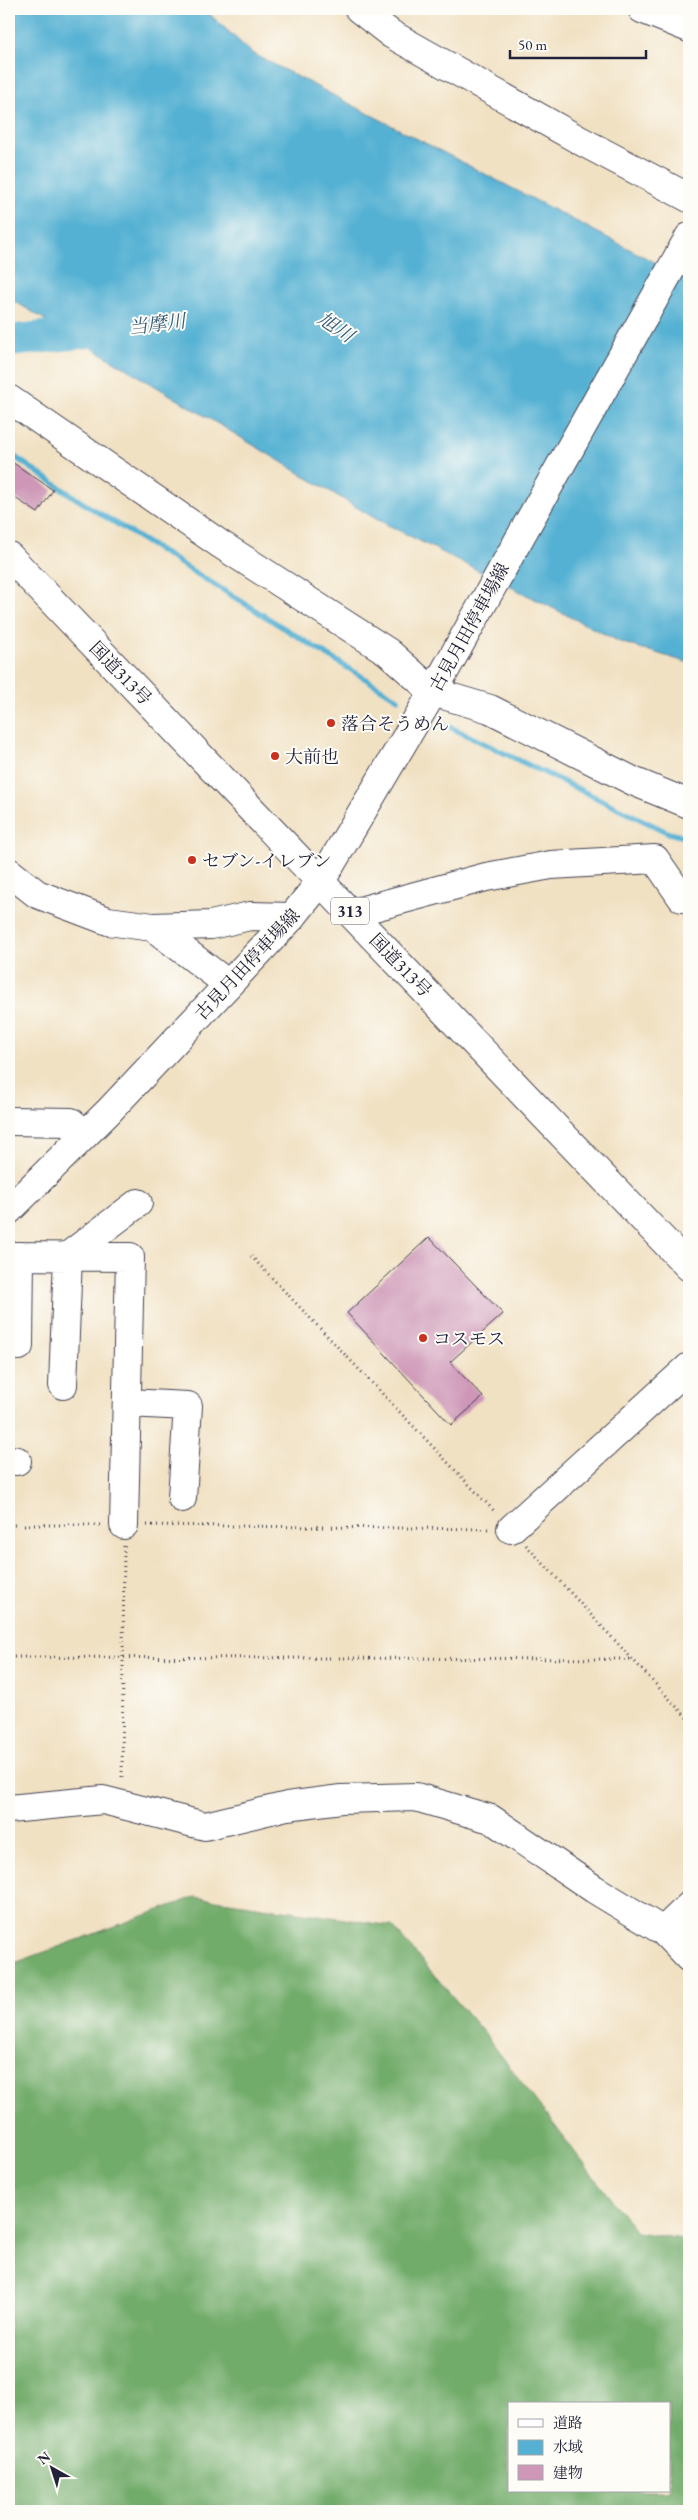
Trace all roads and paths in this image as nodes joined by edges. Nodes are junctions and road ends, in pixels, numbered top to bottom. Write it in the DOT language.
graph roads {
  1 [pos="359,9"];
  2 [pos="642,9"];
  3 [pos="689,28"];
  4 [pos="689,198"];
  5 [pos="689,237"];
  6 [pos="9,399"];
  7 [pos="13,568"];
  8 [pos="433,692"];
  9 [pos="689,804"];
  10 [pos="9,872"];
  11 [pos="321,881"];
  12 [pos="689,899"];
  13 [pos="352,913"];
  14 [pos="292,917"];
  15 [pos="154,927"];
  16 [pos="228,984"];
  17 [pos="9,1121"];
  18 [pos="85,1134"];
  19 [pos="138,1203"];
  20 [pos="9,1210"];
  21 [pos="14,1256"];
  22 [pos="68,1256"];
  23 [pos="251,1256"];
  24 [pos="689,1267"];
  25 [pos="20,1346"];
  26 [pos="689,1367"];
  27 [pos="63,1386"];
  28 [pos="127,1403"];
  29 [pos="182,1498"];
  30 [pos="9,1525"];
  31 [pos="124,1525"];
  32 [pos="511,1529"];
  33 [pos="9,1657"];
  34 [pos="123,1658"];
  35 [pos="632,1659"];
  36 [pos="689,1720"];
  37 [pos="122,1805"];
  38 [pos="9,1809"];
  39 [pos="689,1906"];
  40 [pos="663,1931"];
  41 [pos="689,1958"];
  1 -- 4 [label="main road"];
  2 -- 3 [label="main road"];
  5 -- 8 [label="main road, 古見月田停車場線"];
  6 -- 8 [label="main road"];
  7 -- 11 [label="main road, 国道313号 / 313"];
  8 -- 9 [label="main road"];
  8 -- 11 [label="main road, 古見月田停車場線"];
  10 -- 15 [label="main road"];
  11 -- 13 [label="main road, 国道313号 / 313"];
  11 -- 14 [label="main road, 古見月田停車場線"];
  12 -- 13 [label="main road"];
  13 -- 24 [label="main road, 国道313号 / 313"];
  14 -- 15 [label="main road"];
  14 -- 16 [label="main road, 古見月田停車場線"];
  15 -- 16 [label="main road"];
  16 -- 18 [label="main road, 古見月田停車場線"];
  17 -- 18 [label="main road"];
  18 -- 20 [label="main road, 古見月田停車場線"];
  19 -- 22 [label="main road"];
  21 -- 22 [label="main road"];
  21 -- 25 [label="main road"];
  22 -- 27 [label="main road"];
  22 -- 28 [label="main road"];
  23 -- 32 [label="path"];
  26 -- 32 [label="main road"];
  28 -- 29 [label="main road"];
  28 -- 31 [label="main road"];
  30 -- 31 [label="path"];
  31 -- 32 [label="path"];
  31 -- 34 [label="path"];
  32 -- 35 [label="path"];
  33 -- 34 [label="path"];
  34 -- 35 [label="path"];
  34 -- 37 [label="path"];
  35 -- 36 [label="path"];
  37 -- 38 [label="main road"];
  37 -- 40 [label="main road"];
  39 -- 40 [label="main road"];
  40 -- 41 [label="main road"];
}
